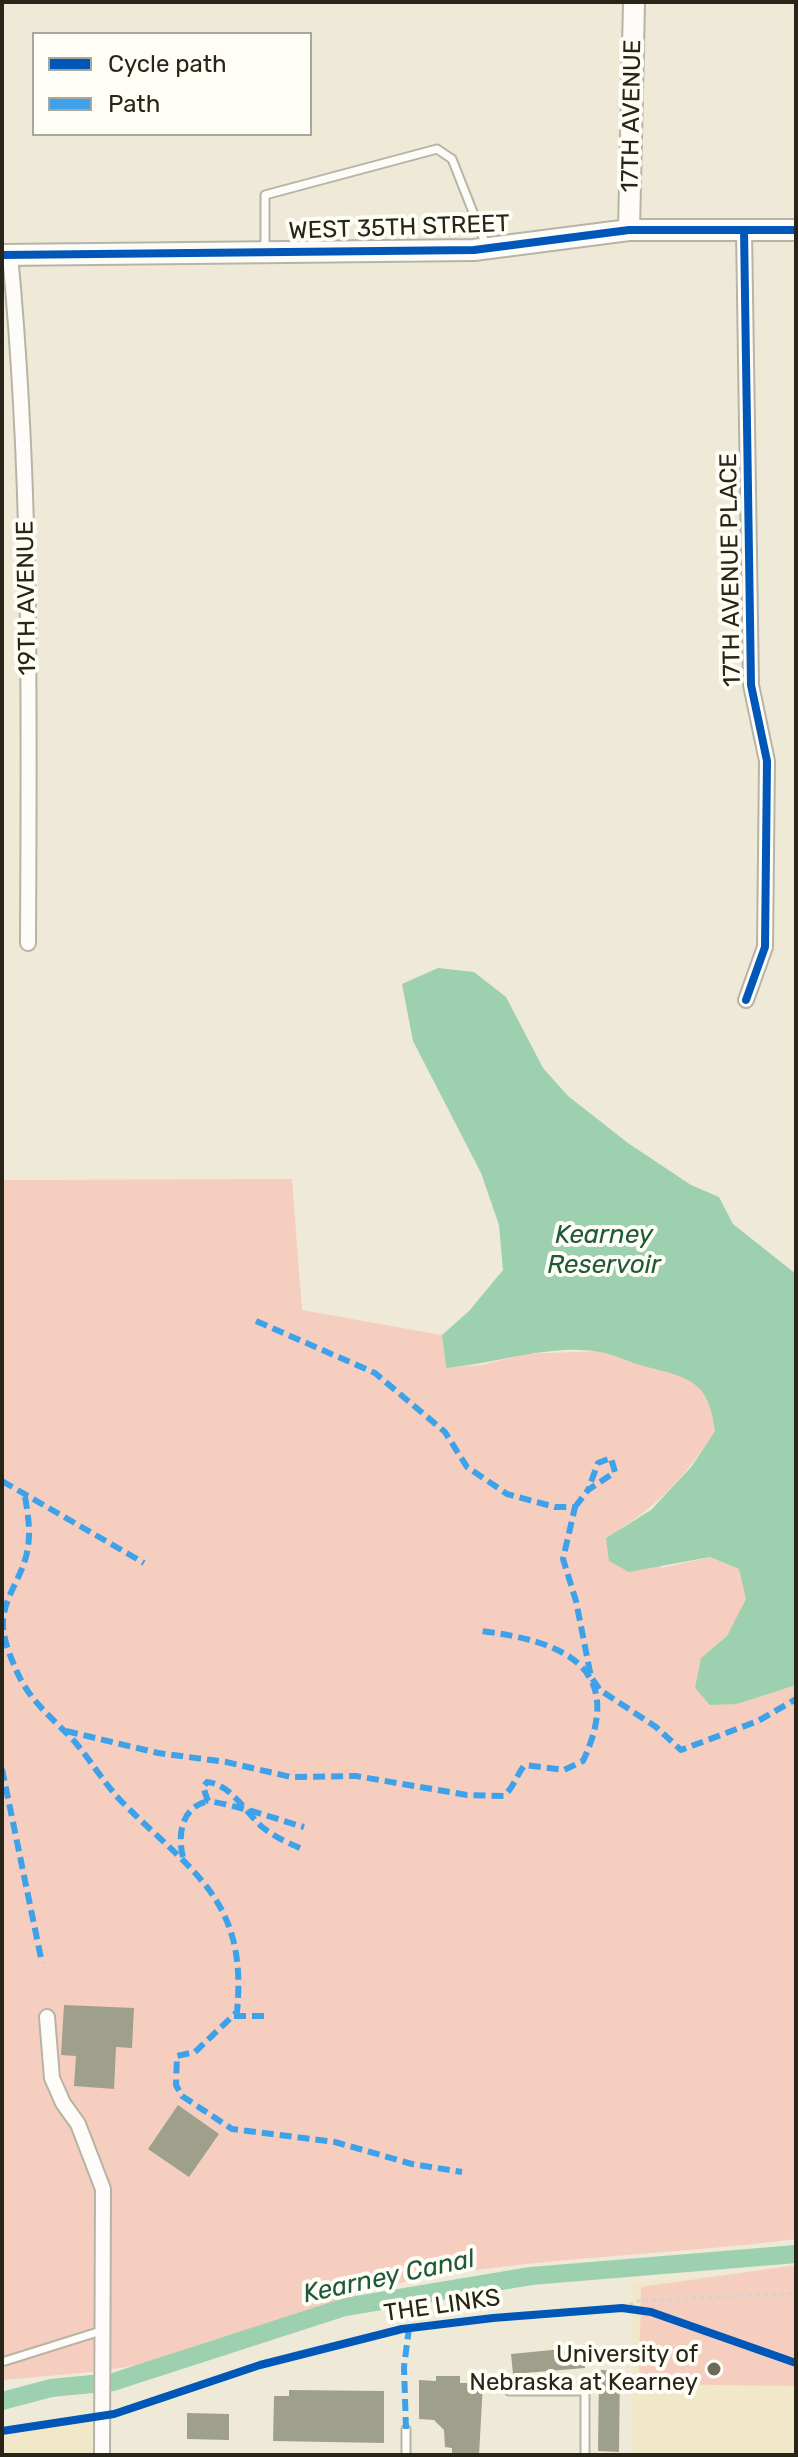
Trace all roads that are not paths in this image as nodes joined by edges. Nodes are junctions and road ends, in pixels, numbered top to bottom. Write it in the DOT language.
graph roads {
  1 [pos="634,2"];
  2 [pos="629,230"];
  3 [pos="744,230"];
  4 [pos="796,230"];
  5 [pos="487,248"];
  6 [pos="265,252"];
  7 [pos="6,255"];
  8 [pos="28,943"];
  9 [pos="746,1000"];
  10 [pos="47,2017"];
  11 [pos="103,2331"];
  12 [pos="2,2362"];
  13 [pos="509,2391"];
  14 [pos="406,2429"];
  15 [pos="102,2455"];
  16 [pos="406,2455"];
  17 [pos="585,2455"];
  1 -- 2 [label="street, 17TH AVENUE"];
  2 -- 3 [label="street, WEST 35TH STREET"];
  2 -- 5 [label="street, WEST 35TH STREET"];
  3 -- 4 [label="street, WEST 35TH STREET"];
  3 -- 9 [label="street, 17TH AVENUE PLACE"];
  5 -- 6 [label="street, WEST 35TH STREET"];
  5 -- 6 [label="lane"];
  6 -- 7 [label="street, WEST 35TH STREET"];
  7 -- 8 [label="street, 19TH AVENUE"];
  10 -- 11 [label="street"];
  11 -- 12 [label="lane"];
  11 -- 15 [label="street"];
  13 -- 17 [label="lane"];
  14 -- 16 [label="lane"];
}
